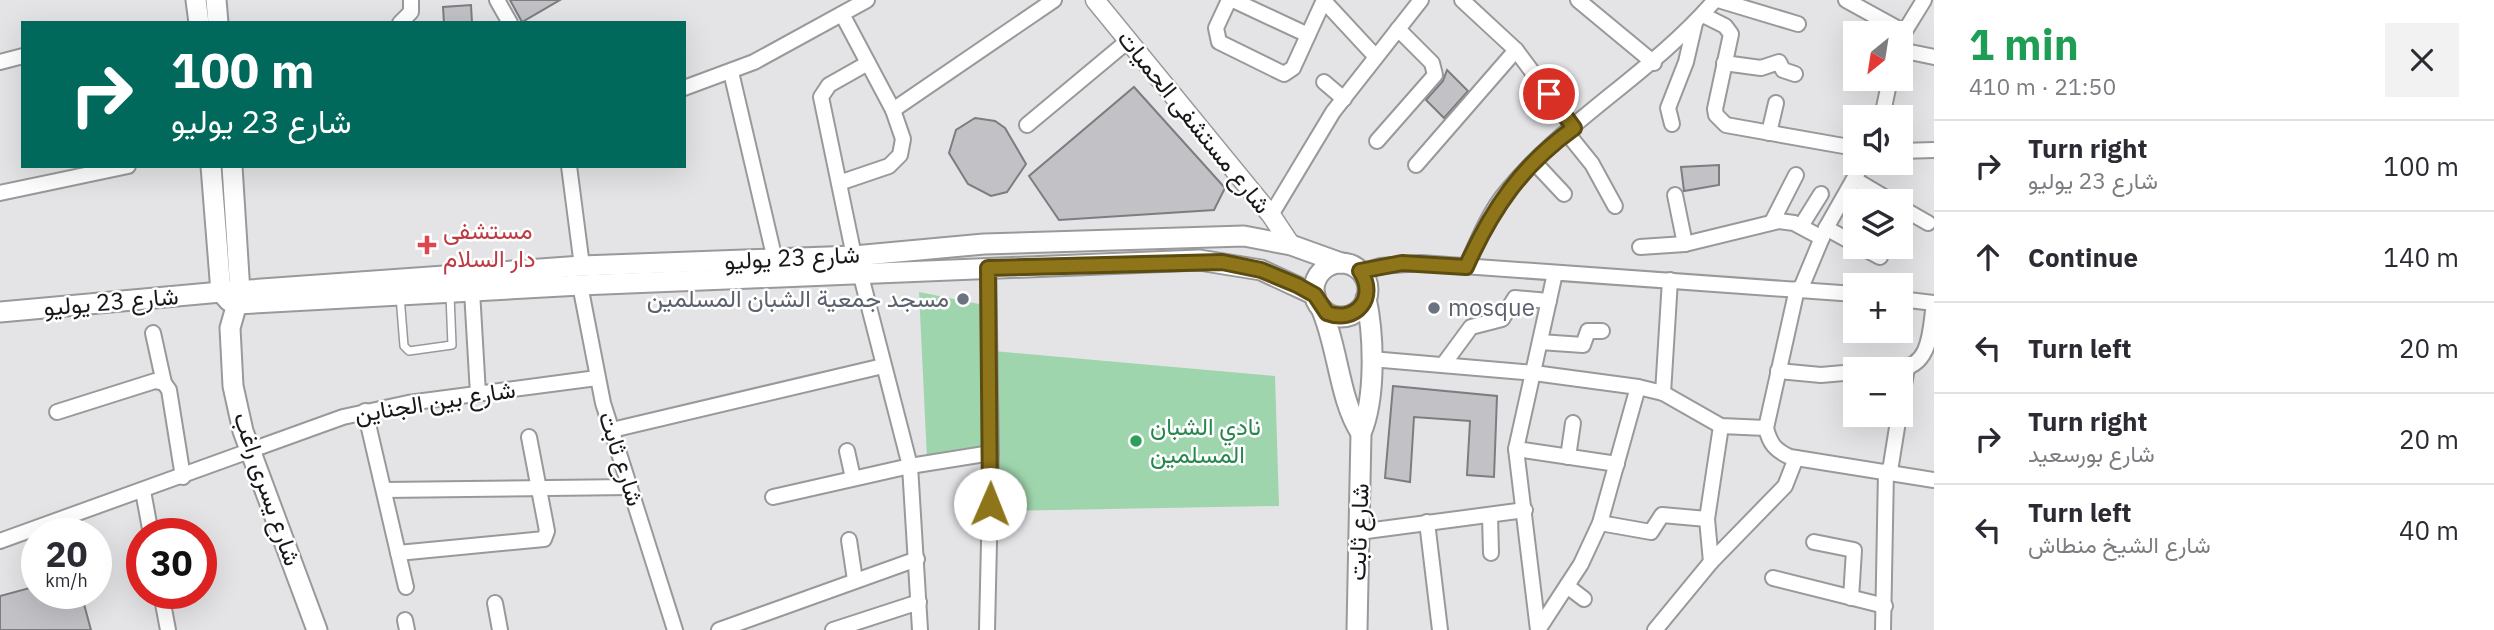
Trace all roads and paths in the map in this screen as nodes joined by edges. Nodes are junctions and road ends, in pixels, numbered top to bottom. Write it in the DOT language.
graph roads {
  1 [pos="197,0"];
  2 [pos="216,0"];
  3 [pos="411,0"];
  4 [pos="497,0"];
  5 [pos="867,0"];
  6 [pos="1054,0"];
  7 [pos="1095,0"];
  8 [pos="1231,0"];
  9 [pos="1324,0"];
  10 [pos="1421,0"];
  11 [pos="1578,0"];
  12 [pos="1716,0"];
  13 [pos="1846,0"];
  14 [pos="1924,0"];
  15 [pos="1470,3"];
  16 [pos="842,14"];
  17 [pos="1699,19"];
  18 [pos="198,21"];
  19 [pos="218,21"];
  20 [pos="402,21"];
  21 [pos="509,21"];
  22 [pos="1879,21"];
  23 [pos="1911,21"];
  24 [pos="1798,24"];
  25 [pos="1398,29"];
  26 [pos="1308,34"];
  27 [pos="1129,40"];
  28 [pos="1516,50"];
  29 [pos="1913,53"];
  30 [pos="21,57"];
  31 [pos="1376,57"];
  32 [pos="1934,57"];
  33 [pos="0,62"];
  34 [pos="868,63"];
  35 [pos="1654,63"];
  36 [pos="1724,63"];
  37 [pos="731,72"];
  38 [pos="1795,74"];
  39 [pos="1324,82"];
  40 [pos="686,87"];
  41 [pos="1344,99"];
  42 [pos="1776,103"];
  43 [pos="893,110"];
  44 [pos="1672,124"];
  45 [pos="1027,125"];
  46 [pos="1571,130"];
  47 [pos="1769,133"];
  48 [pos="1377,141"];
  49 [pos="1843,146"];
  50 [pos="1934,150"];
  51 [pos="1913,151"];
  52 [pos="1535,163"];
  53 [pos="1416,165"];
  54 [pos="108,168"];
  55 [pos="211,168"];
  56 [pos="232,168"];
  57 [pos="569,168"];
  58 [pos="79,171"];
  59 [pos="1856,175"];
  60 [pos="1796,176"];
  61 [pos="1854,179"];
  62 [pos="839,183"];
  63 [pos="1871,189"];
  64 [pos="0,194"];
  65 [pos="1564,194"];
  66 [pos="1821,194"];
  67 [pos="1675,195"];
  68 [pos="1615,206"];
  69 [pos="1913,214"];
  70 [pos="1271,215"];
  71 [pos="1772,222"];
  72 [pos="1928,223"];
  73 [pos="1801,226"];
  74 [pos="1824,233"];
  75 [pos="1225,236"];
  76 [pos="1843,240"];
  77 [pos="1685,244"];
  78 [pos="1291,245"];
  79 [pos="1640,247"];
  80 [pos="855,256"];
  81 [pos="775,260"];
  82 [pos="1222,262"];
  83 [pos="1341,263"];
  84 [pos="1466,267"];
  85 [pos="988,268"];
  86 [pos="1360,271"];
  87 [pos="1555,273"];
  88 [pos="581,276"];
  89 [pos="861,276"];
  90 [pos="1279,276"];
  91 [pos="1670,280"];
  92 [pos="1799,289"];
  93 [pos="472,291"];
  94 [pos="450,292"];
  95 [pos="1843,293"];
  96 [pos="400,295"];
  97 [pos="233,296"];
  98 [pos="1366,298"];
  99 [pos="1318,301"];
  100 [pos="1549,301"];
  101 [pos="1913,301"];
  102 [pos="1934,303"];
  103 [pos="0,312"];
  104 [pos="1602,331"];
  105 [pos="153,333"];
  106 [pos="1541,342"];
  107 [pos="1371,359"];
  108 [pos="1913,363"];
  109 [pos="1443,365"];
  110 [pos="883,366"];
  111 [pos="1778,371"];
  112 [pos="1534,373"];
  113 [pos="1843,373"];
  114 [pos="597,379"];
  115 [pos="163,383"];
  116 [pos="1638,387"];
  117 [pos="1663,393"];
  118 [pos="478,394"];
  119 [pos="366,411"];
  120 [pos="57,412"];
  121 [pos="1573,424"];
  122 [pos="1721,426"];
  123 [pos="1897,427"];
  124 [pos="1766,428"];
  125 [pos="612,430"];
  126 [pos="1362,433"];
  127 [pos="529,438"];
  128 [pos="1516,449"];
  129 [pos="847,451"];
  130 [pos="251,453"];
  131 [pos="991,453"];
  132 [pos="1568,457"];
  133 [pos="1796,458"];
  134 [pos="1617,464"];
  135 [pos="910,466"];
  136 [pos="1888,471"];
  137 [pos="183,477"];
  138 [pos="853,478"];
  139 [pos="1934,480"];
  140 [pos="630,487"];
  141 [pos="383,490"];
  142 [pos="541,490"];
  143 [pos="144,491"];
  144 [pos="773,497"];
  145 [pos="1525,510"];
  146 [pos="1490,515"];
  147 [pos="148,518"];
  148 [pos="1707,519"];
  149 [pos="1427,522"];
  150 [pos="1600,523"];
  151 [pos="1359,533"];
  152 [pos="849,540"];
  153 [pos="0,541"];
  154 [pos="1814,542"];
  155 [pos="398,553"];
  156 [pos="1491,553"];
  157 [pos="917,559"];
  158 [pos="1711,562"];
  159 [pos="1773,578"];
  160 [pos="856,580"];
  161 [pos="1567,586"];
  162 [pos="406,587"];
  163 [pos="1851,598"];
  164 [pos="1584,599"];
  165 [pos="919,602"];
  166 [pos="495,603"];
  167 [pos="1885,606"];
  168 [pos="164,609"];
  169 [pos="168,630"];
  170 [pos="317,630"];
  171 [pos="500,630"];
  172 [pos="673,630"];
  173 [pos="719,630"];
  174 [pos="833,630"];
  175 [pos="920,630"];
  176 [pos="987,630"];
  177 [pos="1357,630"];
  178 [pos="1440,630"];
  179 [pos="1538,630"];
  180 [pos="1655,630"];
  181 [pos="1883,630"];
  1 -- 18 [label="main road"];
  2 -- 19 [label="main road"];
  3 -- 20 [label="street"];
  4 -- 21 [label="street"];
  5 -- 16 [label="street"];
  6 -- 43 [label="street"];
  7 -- 27 [label="street, شارع مستشفى الحميات"];
  8 -- 26 [label="street"];
  8 -- 26 [label="street"];
  9 -- 26 [label="street"];
  9 -- 31 [label="street"];
  10 -- 25 [label="street"];
  11 -- 35 [label="street"];
  12 -- 17 [label="street"];
  12 -- 24 [label="street"];
  13 -- 22 [label="street"];
  14 -- 23 [label="street"];
  15 -- 28 [label="street"];
  16 -- 34 [label="street"];
  16 -- 37 [label="street"];
  17 -- 35 [label="street"];
  17 -- 36 [label="street"];
  17 -- 44 [label="street"];
  25 -- 31 [label="street"];
  25 -- 48 [label="street"];
  27 -- 45 [label="street"];
  27 -- 70 [label="street, شارع مستشفى الحميات"];
  28 -- 46 [label="street"];
  28 -- 53 [label="street"];
  29 -- 32 [label="street"];
  30 -- 33 [label="street"];
  31 -- 41 [label="street"];
  34 -- 43 [label="street"];
  34 -- 62 [label="street"];
  35 -- 46 [label="street"];
  36 -- 38 [label="street"];
  36 -- 47 [label="street"];
  37 -- 40 [label="street"];
  37 -- 81 [label="street"];
  39 -- 41 [label="street"];
  41 -- 70 [label="street"];
  42 -- 47 [label="street"];
  43 -- 62 [label="street"];
  46 -- 52 [label="street"];
  46 -- 68 [label="street"];
  47 -- 49 [label="street"];
  50 -- 51 [label="street"];
  52 -- 65 [label="street"];
  52 -- 84 [label="street"];
  54 -- 58 [label="street"];
  55 -- 97 [label="main road, شارع يسرى راغب"];
  56 -- 97 [label="main road, شارع يسرى راغب"];
  57 -- 88 [label="street, شارع ثابت"];
  58 -- 64 [label="street"];
  59 -- 61 [label="street"];
  60 -- 71 [label="street"];
  61 -- 63 [label="street"];
  61 -- 74 [label="street"];
  62 -- 80 [label="street"];
  66 -- 73 [label="street"];
  67 -- 77 [label="street"];
  69 -- 72 [label="street"];
  70 -- 78 [label="street, شارع مستشفى الحميات"];
  71 -- 73 [label="street"];
  71 -- 77 [label="street"];
  73 -- 74 [label="street"];
  74 -- 76 [label="street"];
  74 -- 92 [label="street"];
  75 -- 78 [label="main road, شارع 23 يوليو"];
  75 -- 80 [label="main road, شارع 23 يوليو"];
  75 -- 82 [label="main road"];
  77 -- 79 [label="street"];
  78 -- 83 [label="main road, شارع 23 يوليو"];
  78 -- 90 [label="main road"];
  80 -- 81 [label="main road, شارع 23 يوليو"];
  81 -- 88 [label="main road, شارع 23 يوليو"];
  82 -- 85 [label="main road, شارع 23 يوليو"];
  82 -- 90 [label="main road, شارع 23 يوليو"];
  83 -- 86 [label="main road"];
  83 -- 99 [label="main road"];
  84 -- 86 [label="street"];
  84 -- 87 [label="street"];
  85 -- 89 [label="main road, شارع 23 يوليو"];
  85 -- 131 [label="street"];
  86 -- 98 [label="main road"];
  87 -- 91 [label="street"];
  87 -- 100 [label="street"];
  88 -- 89 [label="main road, شارع 23 يوليو"];
  88 -- 93 [label="main road, شارع 23 يوليو"];
  88 -- 97 [label="main road, شارع 23 يوليو"];
  88 -- 114 [label="street, شارع ثابت"];
  89 -- 110 [label="street"];
  90 -- 99 [label="main road, شارع 23 يوليو"];
  91 -- 92 [label="street"];
  91 -- 117 [label="street"];
  92 -- 95 [label="street"];
  92 -- 111 [label="street"];
  93 -- 94 [label="main road, شارع 23 يوليو"];
  93 -- 118 [label="street"];
  94 -- 96 [label="main road, شارع 23 يوليو"];
  94 -- 96 [label="lane"];
  96 -- 97 [label="main road, شارع 23 يوليو"];
  97 -- 103 [label="main road, شارع 23 يوليو"];
  97 -- 130 [label="main road, شارع يسرى راغب"];
  98 -- 99 [label="main road"];
  98 -- 107 [label="main road, شارع ثابت"];
  99 -- 126 [label="main road, شارع ثابت"];
  100 -- 106 [label="street"];
  100 -- 109 [label="street"];
  101 -- 102 [label="street"];
  102 -- 108 [label="street"];
  104 -- 106 [label="street"];
  105 -- 115 [label="street"];
  106 -- 112 [label="street"];
  107 -- 109 [label="street"];
  107 -- 126 [label="main road, شارع ثابت"];
  109 -- 112 [label="street"];
  110 -- 125 [label="street"];
  110 -- 135 [label="street"];
  111 -- 113 [label="street"];
  111 -- 124 [label="street"];
  112 -- 116 [label="street"];
  112 -- 128 [label="street"];
  114 -- 118 [label="street, شارع بين الجناين"];
  114 -- 125 [label="street, شارع ثابت"];
  115 -- 120 [label="street"];
  115 -- 137 [label="street"];
  116 -- 117 [label="street"];
  116 -- 134 [label="street"];
  117 -- 122 [label="street"];
  118 -- 119 [label="street, شارع بين الجناين"];
  119 -- 130 [label="street, شارع بين الجناين"];
  119 -- 141 [label="street"];
  121 -- 132 [label="street"];
  122 -- 124 [label="street"];
  122 -- 148 [label="street"];
  123 -- 136 [label="street"];
  124 -- 133 [label="street"];
  125 -- 140 [label="street, شارع ثابت"];
  126 -- 151 [label="main road, شارع ثابت"];
  127 -- 142 [label="street"];
  128 -- 132 [label="street"];
  128 -- 145 [label="street"];
  129 -- 138 [label="street"];
  130 -- 137 [label="street, شارع بين الجناين"];
  130 -- 170 [label="main road, شارع يسرى راغب"];
  131 -- 135 [label="street"];
  131 -- 176 [label="street"];
  132 -- 134 [label="street"];
  133 -- 136 [label="street"];
  133 -- 158 [label="street"];
  134 -- 150 [label="street"];
  135 -- 138 [label="street"];
  135 -- 157 [label="street"];
  136 -- 139 [label="street"];
  136 -- 167 [label="street"];
  137 -- 143 [label="street, شارع بين الجناين"];
  138 -- 144 [label="street"];
  140 -- 142 [label="street"];
  140 -- 172 [label="street, شارع ثابت"];
  141 -- 142 [label="street"];
  141 -- 155 [label="street"];
  142 -- 155 [label="street"];
  143 -- 147 [label="street"];
  143 -- 153 [label="street, شارع بين الجناين"];
  145 -- 146 [label="street"];
  145 -- 179 [label="street"];
  146 -- 149 [label="street"];
  146 -- 156 [label="street"];
  148 -- 150 [label="street"];
  148 -- 158 [label="street"];
  149 -- 151 [label="street"];
  149 -- 178 [label="street"];
  150 -- 161 [label="street"];
  151 -- 177 [label="main road, شارع ثابت"];
  152 -- 160 [label="street"];
  154 -- 163 [label="street"];
  155 -- 162 [label="street"];
  157 -- 160 [label="street"];
  157 -- 165 [label="street"];
  158 -- 180 [label="street"];
  159 -- 163 [label="street"];
  160 -- 173 [label="street"];
  161 -- 164 [label="street"];
  161 -- 179 [label="street"];
  163 -- 167 [label="street"];
  165 -- 174 [label="street"];
  165 -- 175 [label="street"];
  166 -- 171 [label="street"];
  167 -- 181 [label="street"];
  168 -- 169 [label="street"];
}
